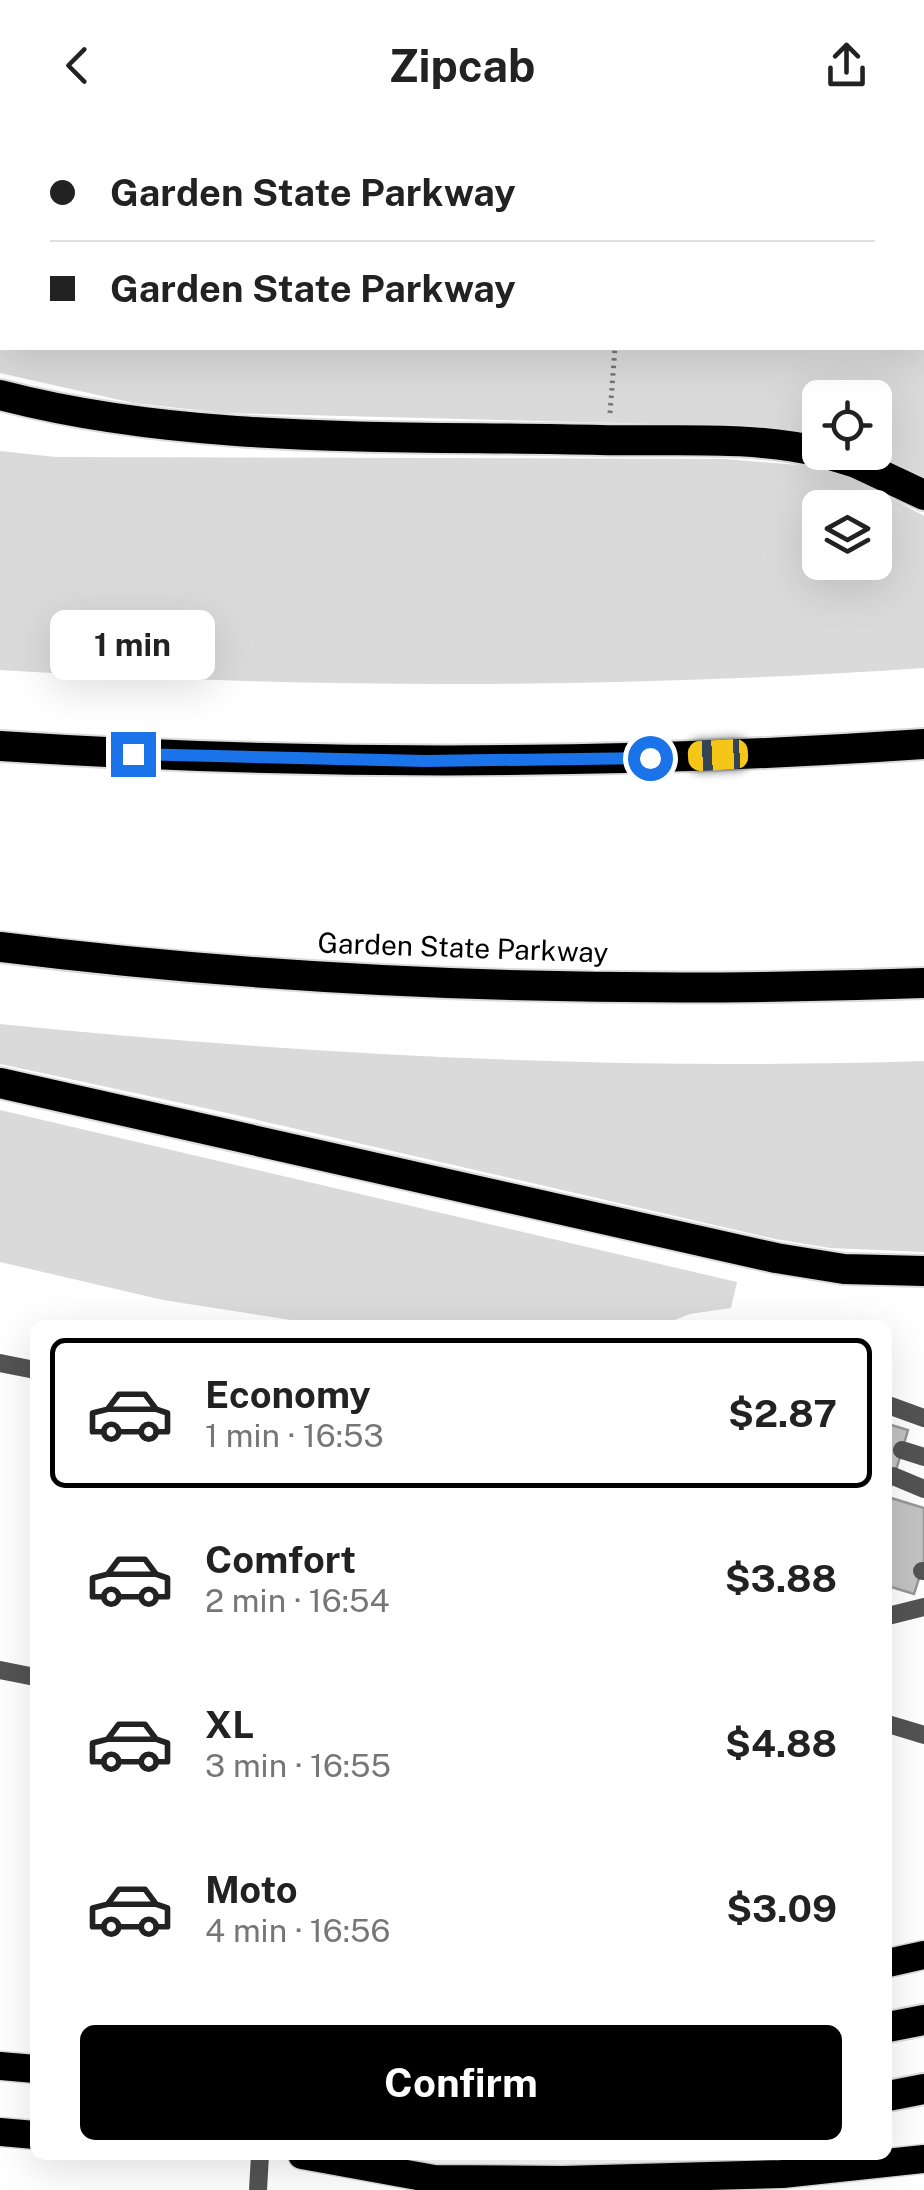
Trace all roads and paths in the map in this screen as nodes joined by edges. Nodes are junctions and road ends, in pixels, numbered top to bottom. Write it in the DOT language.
graph roads {
  1 [pos="615,350"];
  2 [pos="0,395"];
  3 [pos="608,440"];
  4 [pos="802,450"];
  5 [pos="870,470"];
  6 [pos="924,496"];
  7 [pos="924,744"];
  8 [pos="0,746"];
  9 [pos="0,946"];
  10 [pos="924,983"];
  11 [pos="0,1083"];
  12 [pos="924,1271"];
  13 [pos="0,1363"];
  14 [pos="30,1369"];
  15 [pos="892,1406"];
  16 [pos="924,1418"];
  17 [pos="902,1450"];
  18 [pos="924,1457"];
  19 [pos="894,1476"];
  20 [pos="924,1489"];
  21 [pos="924,1607"];
  22 [pos="892,1615"];
  23 [pos="0,1670"];
  24 [pos="30,1676"];
  25 [pos="892,1725"];
  26 [pos="924,1736"];
  27 [pos="924,1955"];
  28 [pos="892,1962"];
  29 [pos="924,2020"];
  30 [pos="892,2026"];
  31 [pos="0,2066"];
  32 [pos="30,2069"];
  33 [pos="924,2089"];
  34 [pos="892,2095"];
  35 [pos="0,2132"];
  36 [pos="30,2135"];
  37 [pos="924,2158"];
  38 [pos="260,2160"];
  39 [pos="330,2160"];
  40 [pos="258,2190"];
  1 -- 3 [label="path"];
  2 -- 3 [label="highway"];
  3 -- 4 [label="highway"];
  5 -- 6 [label="highway"];
  7 -- 8 [label="highway"];
  9 -- 10 [label="highway, Garden State Parkway"];
  11 -- 12 [label="highway"];
  13 -- 14 [label="lane"];
  15 -- 16 [label="lane"];
  17 -- 18 [label="lane"];
  19 -- 20 [label="lane"];
  21 -- 22 [label="lane"];
  23 -- 24 [label="lane"];
  25 -- 26 [label="lane"];
  27 -- 28 [label="highway"];
  29 -- 30 [label="highway"];
  31 -- 32 [label="highway"];
  33 -- 34 [label="highway"];
  35 -- 36 [label="highway"];
  37 -- 39 [label="highway"];
  38 -- 40 [label="lane"];
}
